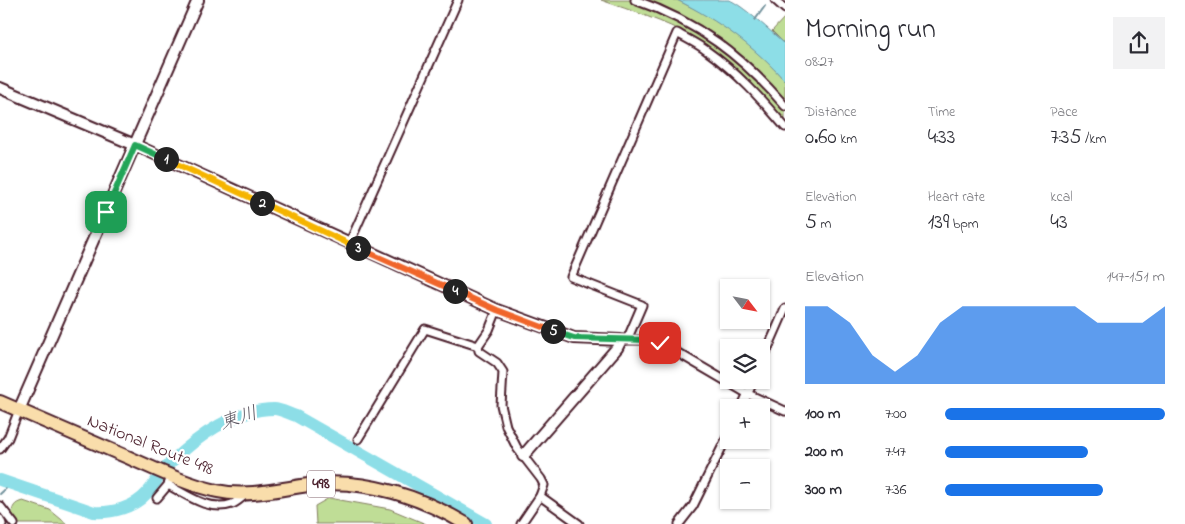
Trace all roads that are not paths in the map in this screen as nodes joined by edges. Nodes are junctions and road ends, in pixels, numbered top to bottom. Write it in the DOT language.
graph roads {
  1 [pos="198,0"];
  2 [pos="458,0"];
  3 [pos="634,0"];
  4 [pos="775,0"];
  5 [pos="785,9"];
  6 [pos="0,88"];
  7 [pos="785,106"];
  8 [pos="785,127"];
  9 [pos="135,145"];
  10 [pos="349,244"];
  11 [pos="785,309"];
  12 [pos="497,310"];
  13 [pos="624,340"];
  14 [pos="770,343"];
  15 [pos="478,346"];
  16 [pos="750,389"];
  17 [pos="748,394"];
  18 [pos="746,399"];
  19 [pos="0,402"];
  20 [pos="19,410"];
  21 [pos="785,411"];
  22 [pos="358,439"];
  23 [pos="0,449"];
  24 [pos="721,449"];
  25 [pos="523,456"];
  26 [pos="170,481"];
  27 [pos="540,496"];
  28 [pos="157,498"];
  29 [pos="0,506"];
  30 [pos="0,519"];
  31 [pos="2,524"];
  32 [pos="14,524"];
  33 [pos="466,524"];
  34 [pos="521,524"];
  35 [pos="579,524"];
  36 [pos="679,524"];
  1 -- 9 [label="street"];
  2 -- 10 [label="street"];
  3 -- 7 [label="street"];
  4 -- 5 [label="street"];
  6 -- 9 [label="street"];
  8 -- 13 [label="street"];
  9 -- 10 [label="street"];
  9 -- 20 [label="street"];
  10 -- 12 [label="street"];
  11 -- 14 [label="street"];
  12 -- 13 [label="street"];
  12 -- 15 [label="street"];
  13 -- 17 [label="street"];
  13 -- 25 [label="street"];
  15 -- 22 [label="street"];
  15 -- 25 [label="street"];
  16 -- 17 [label="street"];
  17 -- 18 [label="street"];
  17 -- 21 [label="street"];
  19 -- 20 [label="highway, National Route 498 / 498"];
  20 -- 23 [label="street"];
  20 -- 26 [label="highway, National Route 498 / 498"];
  24 -- 36 [label="street"];
  25 -- 27 [label="street"];
  26 -- 28 [label="street"];
  26 -- 33 [label="highway, National Route 498 / 498"];
  27 -- 34 [label="street"];
  27 -- 35 [label="street"];
  29 -- 32 [label="street"];
  30 -- 31 [label="street"];
}
